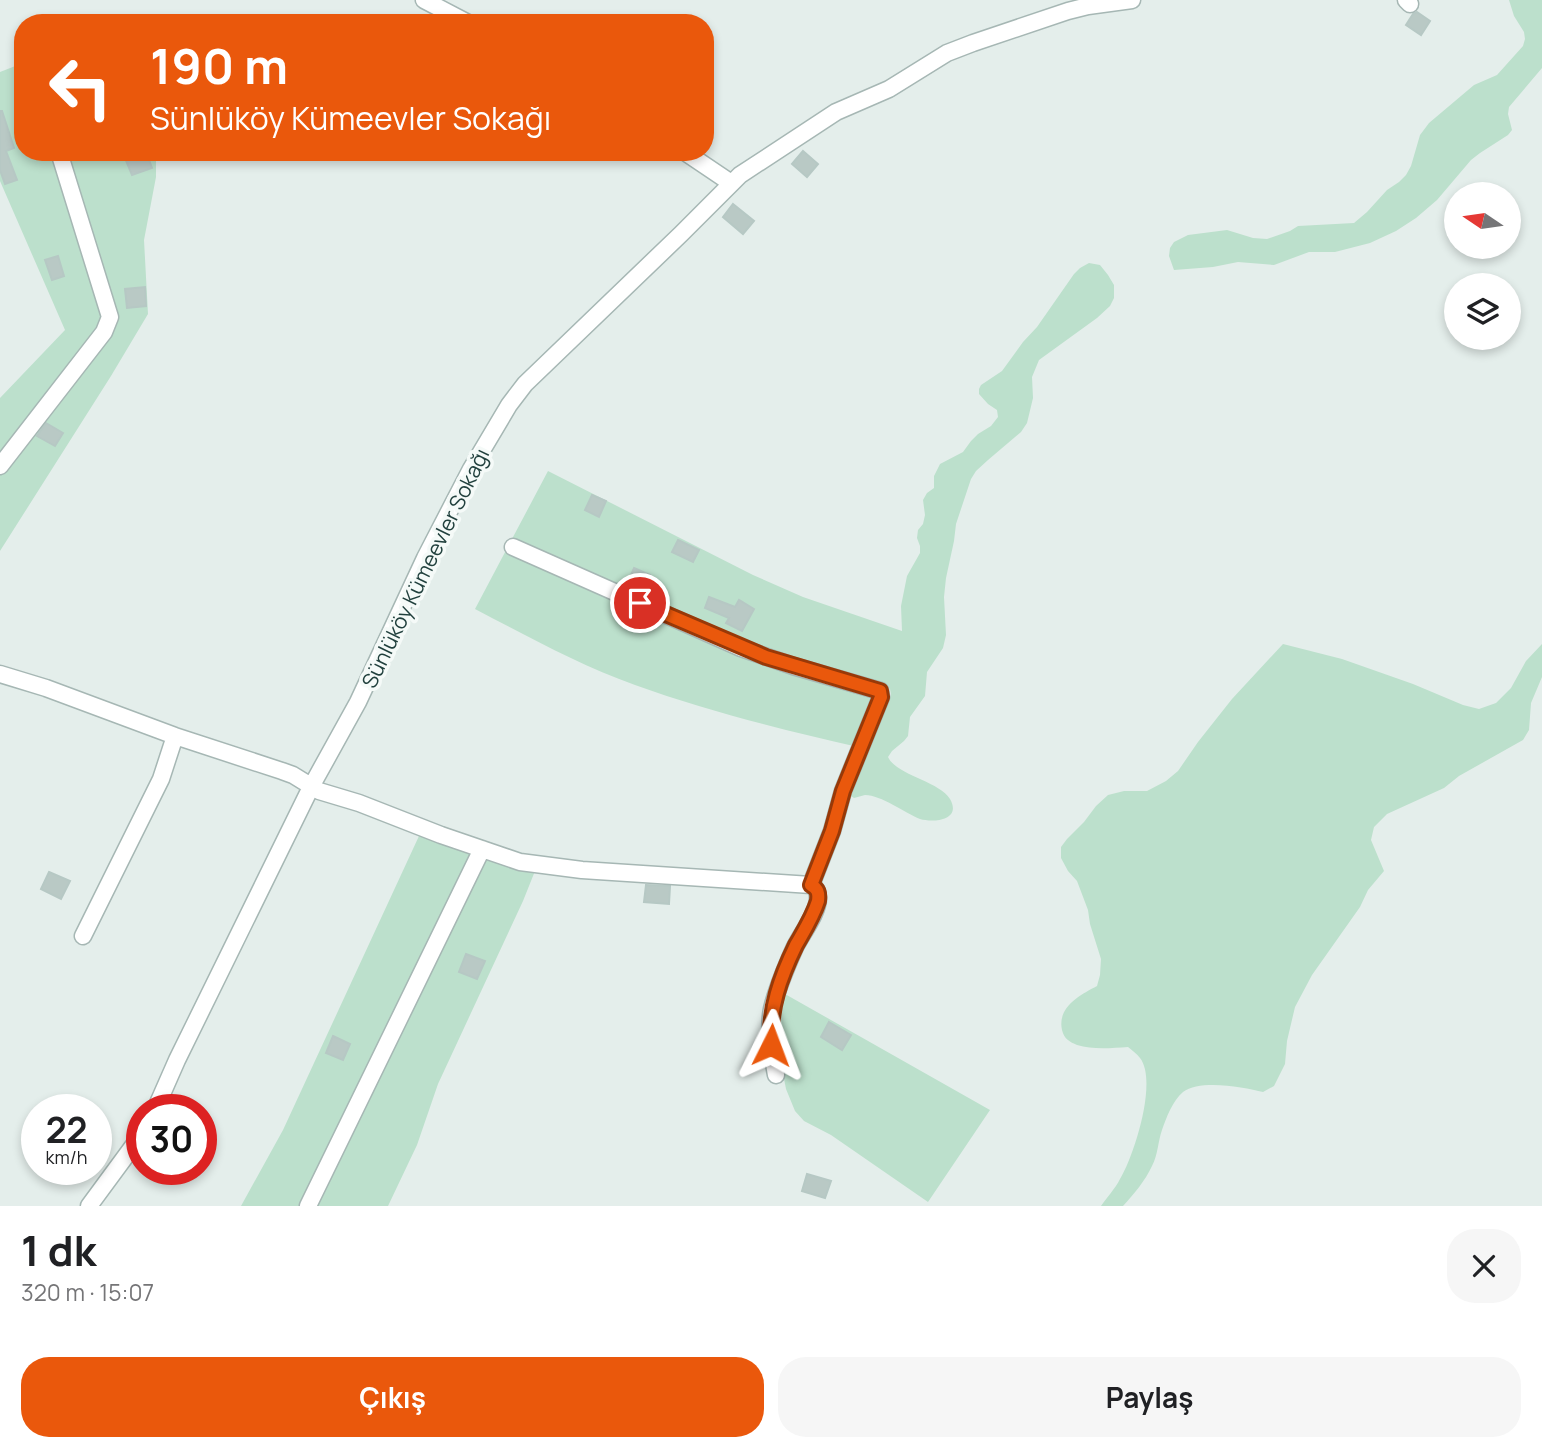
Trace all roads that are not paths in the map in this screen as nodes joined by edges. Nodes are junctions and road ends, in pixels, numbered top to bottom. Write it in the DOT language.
graph roads {
  1 [pos="424,0"];
  2 [pos="1132,0"];
  3 [pos="451,14"];
  4 [pos="62,161"];
  5 [pos="699,161"];
  6 [pos="732,183"];
  7 [pos="0,466"];
  8 [pos="513,547"];
  9 [pos="0,674"];
  10 [pos="175,736"];
  11 [pos="311,787"];
  12 [pos="482,849"];
  13 [pos="811,885"];
  14 [pos="83,936"];
  15 [pos="776,1074"];
  16 [pos="162,1094"];
  17 [pos="126,1156"];
  18 [pos="89,1206"];
  19 [pos="308,1206"];
  1 -- 3 [label="street"];
  2 -- 6 [label="street, Sünlüköy Kümeevler Sokağı"];
  4 -- 7 [label="street"];
  5 -- 6 [label="street"];
  6 -- 11 [label="street, Sünlüköy Kümeevler Sokağı"];
  8 -- 13 [label="street"];
  9 -- 10 [label="street"];
  10 -- 11 [label="street"];
  10 -- 14 [label="street"];
  11 -- 12 [label="street"];
  11 -- 16 [label="street, Sünlüköy Kümeevler Sokağı"];
  12 -- 13 [label="street"];
  12 -- 19 [label="street"];
  13 -- 15 [label="street"];
  17 -- 18 [label="street"];
}
